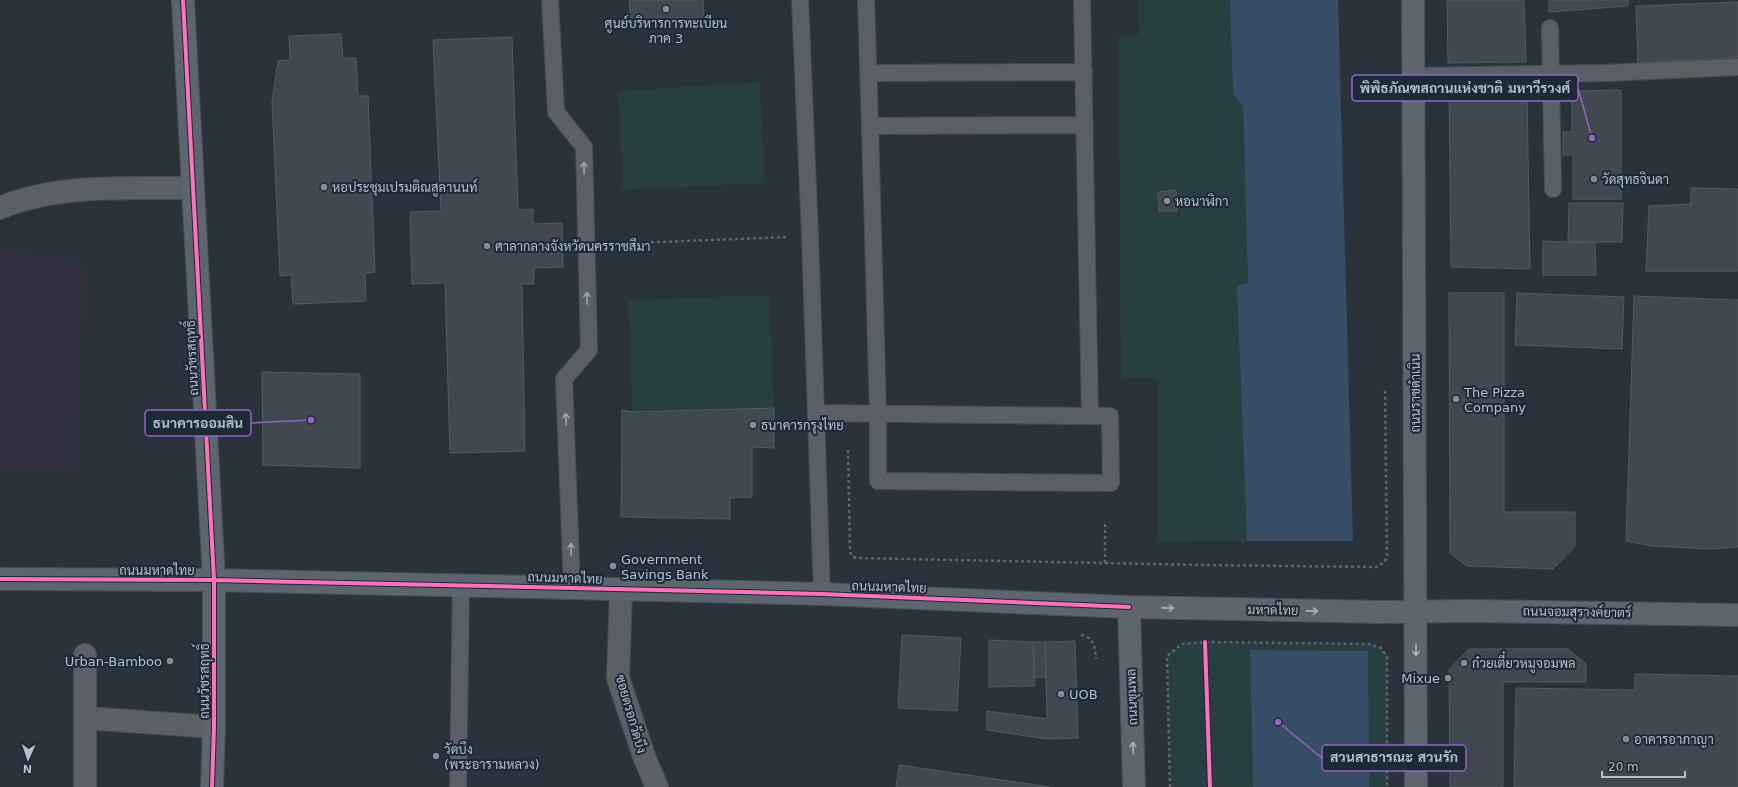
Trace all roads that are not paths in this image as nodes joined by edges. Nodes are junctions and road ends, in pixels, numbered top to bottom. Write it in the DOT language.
graph roads {
  1 [pos="183,0"];
  2 [pos="550,0"];
  3 [pos="800,0"];
  4 [pos="866,0"];
  5 [pos="1082,0"];
  6 [pos="1413,0"];
  7 [pos="1550,28"];
  8 [pos="1738,67"];
  9 [pos="868,72"];
  10 [pos="1084,72"];
  11 [pos="1550,74"];
  12 [pos="1414,76"];
  13 [pos="1085,125"];
  14 [pos="870,126"];
  15 [pos="193,188"];
  16 [pos="1553,190"];
  17 [pos="0,208"];
  18 [pos="816,413"];
  19 [pos="878,414"];
  20 [pos="1090,416"];
  21 [pos="0,579"];
  22 [pos="214,580"];
  23 [pos="461,585"];
  24 [pos="572,588"];
  25 [pos="621,590"];
  26 [pos="822,594"];
  27 [pos="1130,607"];
  28 [pos="1416,611"];
  29 [pos="1738,614"];
  30 [pos="85,655"];
  31 [pos="86,718"];
  32 [pos="214,726"];
  33 [pos="85,787"];
  34 [pos="212,787"];
  35 [pos="458,787"];
  36 [pos="657,787"];
  37 [pos="1134,787"];
  38 [pos="1416,787"];
  1 -- 15 [label="street, ถนนวัชรสฤทธิ์"];
  24 -- 2 [label="lane, one-way"];
  3 -- 18 [label="lane"];
  4 -- 9 [label="lane"];
  5 -- 10 [label="lane"];
  6 -- 12 [label="street, ถนนราชดำเนิน"];
  7 -- 11 [label="lane"];
  8 -- 11 [label="lane"];
  9 -- 10 [label="lane"];
  9 -- 14 [label="lane"];
  10 -- 13 [label="lane"];
  11 -- 12 [label="lane"];
  11 -- 16 [label="lane"];
  12 -- 28 [label="street, ถนนราชดำเนิน"];
  13 -- 14 [label="lane"];
  13 -- 20 [label="lane"];
  14 -- 19 [label="lane"];
  15 -- 17 [label="street"];
  15 -- 22 [label="street, ถนนวัชรสฤทธิ์"];
  18 -- 19 [label="lane"];
  18 -- 26 [label="lane"];
  19 -- 20 [label="lane"];
  19 -- 20 [label="lane"];
  21 -- 22 [label="street, ถนนมหาดไทย"];
  22 -- 23 [label="street, ถนนมหาดไทย"];
  22 -- 32 [label="street, ถนนวัชรสฤทธิ์"];
  23 -- 24 [label="street, ถนนมหาดไทย"];
  23 -- 35 [label="lane"];
  24 -- 25 [label="street, ถนนมหาดไทย"];
  25 -- 26 [label="street, ถนนมหาดไทย"];
  25 -- 36 [label="street, ซอยตรอกวัดบึง"];
  26 -- 27 [label="street, ถนนมหาดไทย"];
  27 -- 28 [label="street, มหาดไทย, one-way"];
  37 -- 27 [label="street, ถนนชุมพล, one-way"];
  28 -- 29 [label="street, ถนนจอมสุรางค์ยาตร์"];
  28 -- 38 [label="street, ถนนราชดำเนิน, one-way"];
  30 -- 31 [label="street"];
  31 -- 32 [label="street"];
  31 -- 33 [label="street"];
  32 -- 34 [label="street, ถนนวัชรสฤทธิ์"];
}
